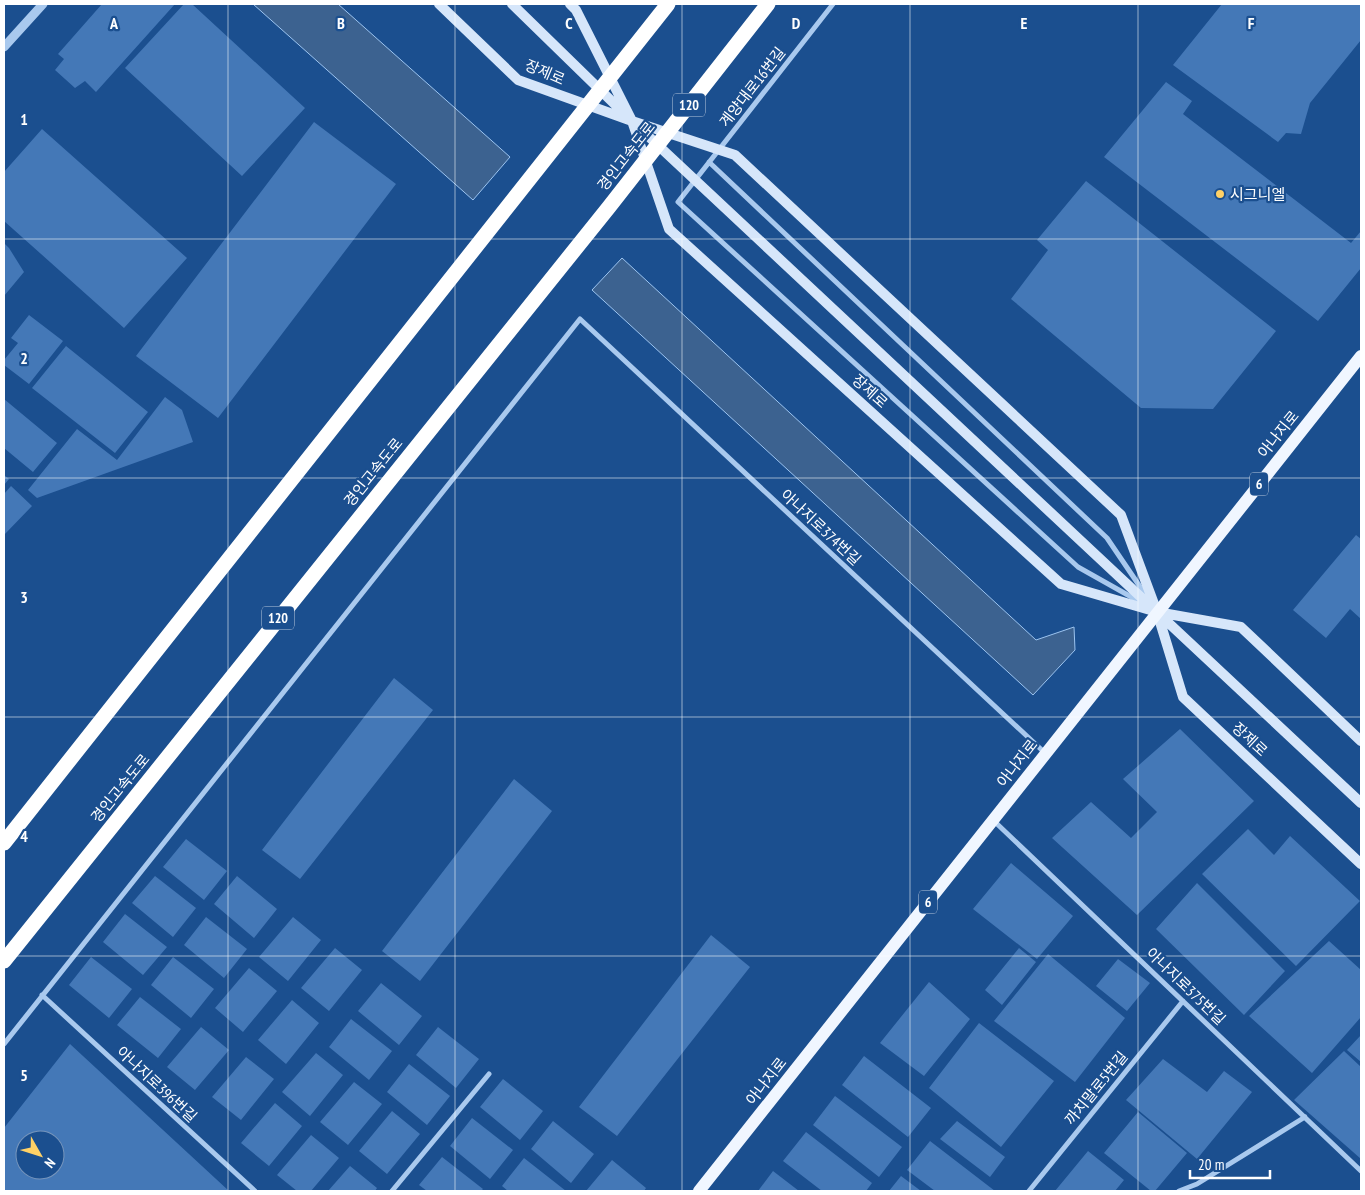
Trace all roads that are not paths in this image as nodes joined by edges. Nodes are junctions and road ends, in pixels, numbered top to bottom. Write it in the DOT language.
graph roads {
  1 [pos="43,4"];
  2 [pos="439,4"];
  3 [pos="512,4"];
  4 [pos="570,4"];
  5 [pos="668,4"];
  6 [pos="768,4"];
  7 [pos="833,4"];
  8 [pos="4,47"];
  9 [pos="632,122"];
  10 [pos="709,162"];
  11 [pos="1361,356"];
  12 [pos="1157,612"];
  13 [pos="1361,741"];
  14 [pos="1046,754"];
  15 [pos="1361,803"];
  16 [pos="993,820"];
  17 [pos="4,843"];
  18 [pos="1361,864"];
  19 [pos="4,961"];
  20 [pos="42,995"];
  21 [pos="1183,1001"];
  22 [pos="4,1044"];
  23 [pos="488,1074"];
  24 [pos="1305,1117"];
  25 [pos="1361,1171"];
  26 [pos="255,1191"];
  27 [pos="392,1191"];
  28 [pos="699,1191"];
  29 [pos="1029,1191"];
  30 [pos="1179,1191"];
  1 -- 8 [label="street"];
  2 -- 9 [label="main road, 장제로"];
  3 -- 9 [label="main road, 장제로"];
  4 -- 9 [label="main road, 장제로"];
  5 -- 17 [label="highway"];
  6 -- 19 [label="highway, 경인고속도로 / 120"];
  7 -- 10 [label="street, 계양대로16번길"];
  9 -- 12 [label="main road, 장제로"];
  9 -- 12 [label="main road, 장제로"];
  9 -- 15 [label="main road, 장제로"];
  10 -- 12 [label="street"];
  10 -- 12 [label="street, 계양대로16번길"];
  11 -- 12 [label="main road, 아나지로 / 6"];
  12 -- 13 [label="main road, 장제로"];
  12 -- 14 [label="main road, 아나지로 / 6"];
  12 -- 18 [label="main road, 장제로"];
  14 -- 16 [label="main road, 아나지로 / 6"];
  14 -- 20 [label="street, 아나지로374번길"];
  16 -- 21 [label="street, 아나지로375번길"];
  16 -- 28 [label="main road, 아나지로 / 6"];
  20 -- 22 [label="street"];
  20 -- 26 [label="street, 아나지로396번길"];
  21 -- 24 [label="street, 아나지로375번길"];
  21 -- 29 [label="street, 까치말로5번길"];
  23 -- 27 [label="street"];
  24 -- 25 [label="street, 아나지로375번길"];
  24 -- 30 [label="street"];
}
